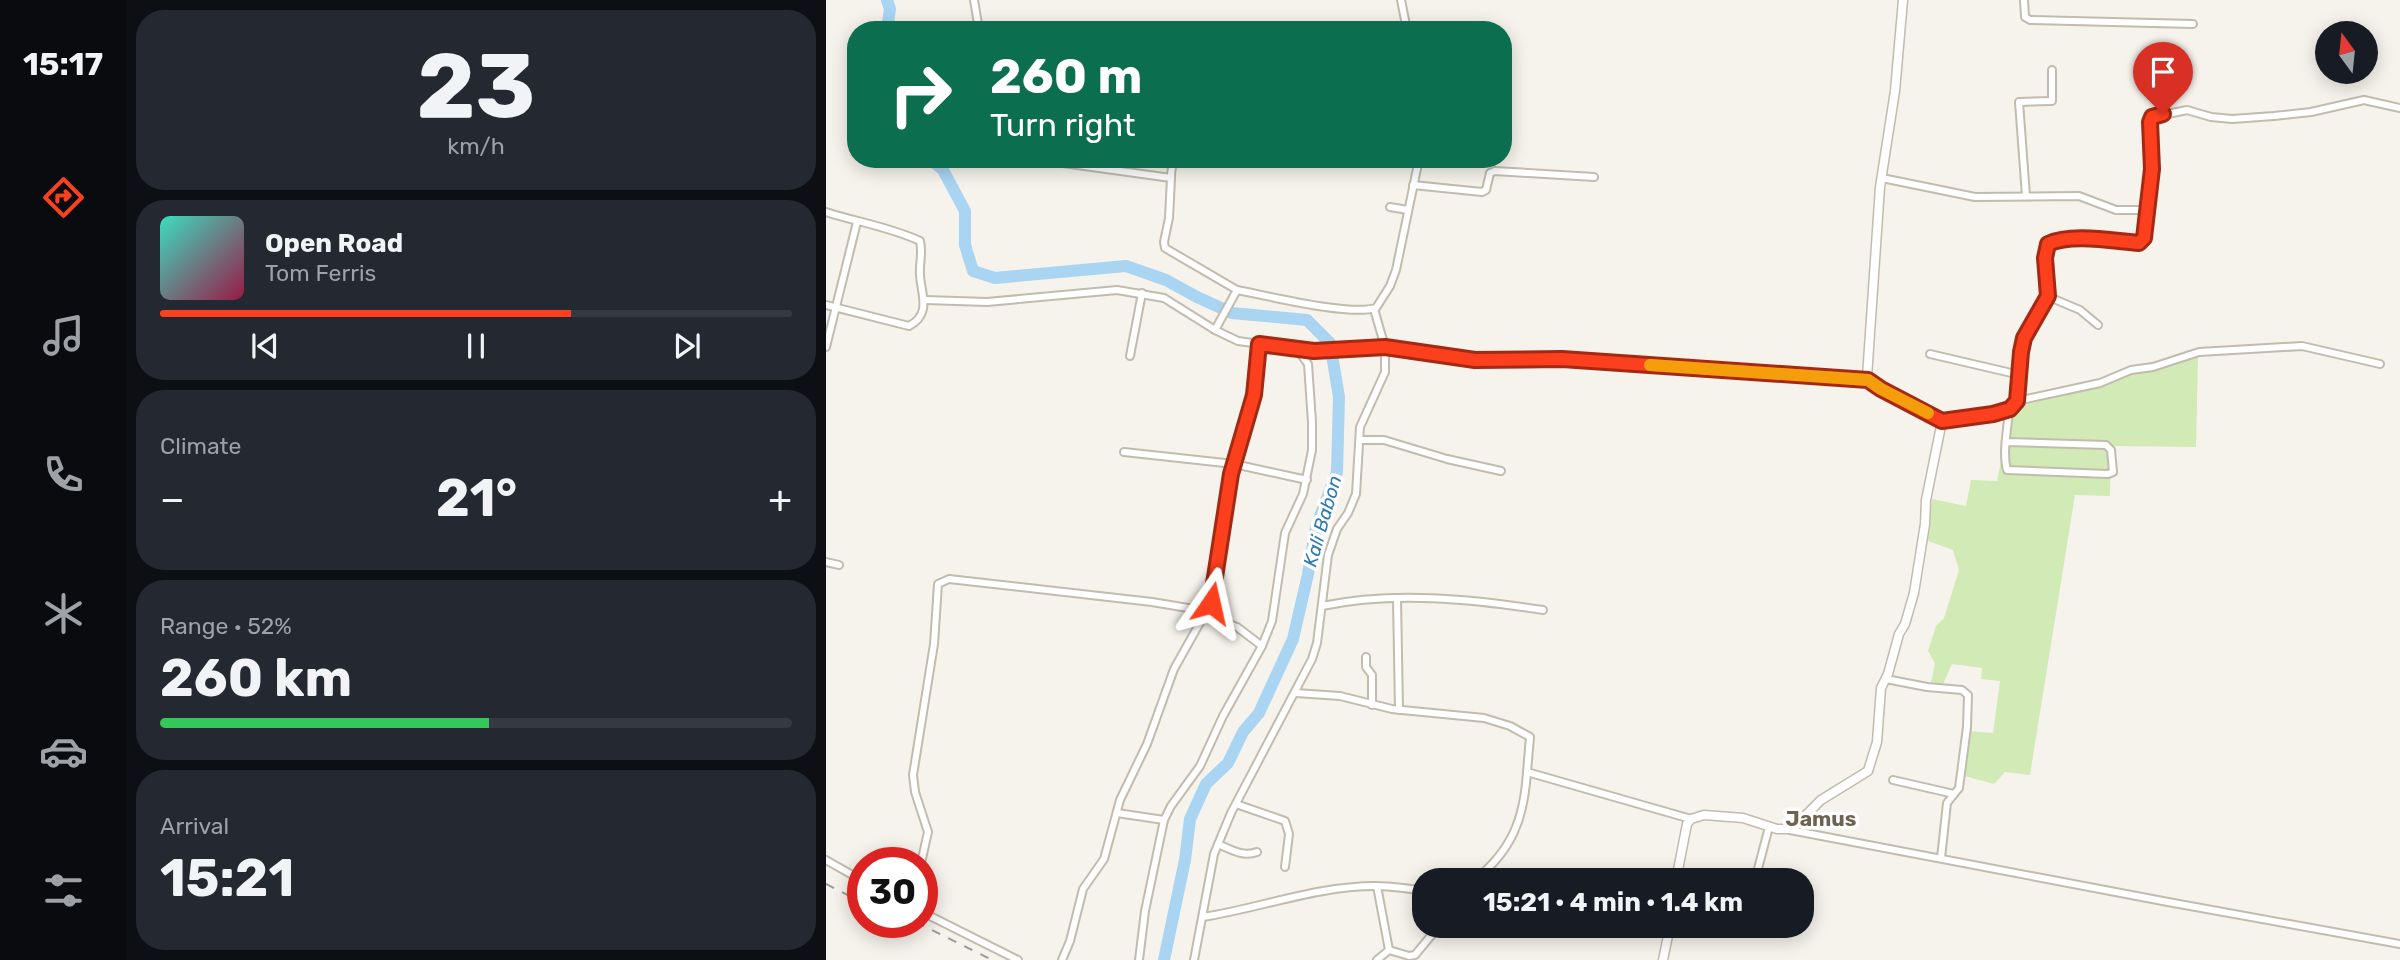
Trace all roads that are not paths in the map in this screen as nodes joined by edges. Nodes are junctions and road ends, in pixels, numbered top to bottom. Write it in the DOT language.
graph roads {
  1 [pos="974,0"];
  2 [pos="1401,0"];
  3 [pos="1903,0"];
  4 [pos="2024,0"];
  5 [pos="978,21"];
  6 [pos="1405,21"];
  7 [pos="2193,24"];
  8 [pos="2052,70"];
  9 [pos="2400,108"];
  10 [pos="1099,168"];
  11 [pos="1172,168"];
  12 [pos="1417,168"];
  13 [pos="1594,177"];
  14 [pos="1171,178"];
  15 [pos="1882,178"];
  16 [pos="1413,185"];
  17 [pos="2026,196"];
  18 [pos="1390,207"];
  19 [pos="2146,210"];
  20 [pos="1408,211"];
  21 [pos="826,212"];
  22 [pos="857,222"];
  23 [pos="1142,293"];
  24 [pos="1236,293"];
  25 [pos="2048,296"];
  26 [pos="925,300"];
  27 [pos="826,305"];
  28 [pos="837,307"];
  29 [pos="1374,309"];
  30 [pos="2098,325"];
  31 [pos="1217,327"];
  32 [pos="1259,344"];
  33 [pos="826,346"];
  34 [pos="1385,347"];
  35 [pos="1297,349"];
  36 [pos="1930,354"];
  37 [pos="1130,356"];
  38 [pos="2380,364"];
  39 [pos="2020,374"];
  40 [pos="1868,380"];
  41 [pos="2017,401"];
  42 [pos="2010,409"];
  43 [pos="1942,421"];
  44 [pos="1360,440"];
  45 [pos="2007,442"];
  46 [pos="1124,453"];
  47 [pos="1234,464"];
  48 [pos="1501,471"];
  49 [pos="1307,480"];
  50 [pos="826,562"];
  51 [pos="839,565"];
  52 [pos="1397,599"];
  53 [pos="1322,606"];
  54 [pos="1543,610"];
  55 [pos="1206,611"];
  56 [pos="1216,619"];
  57 [pos="1262,646"];
  58 [pos="1366,657"];
  59 [pos="1886,679"];
  60 [pos="1296,693"];
  61 [pos="1372,705"];
  62 [pos="1399,710"];
  63 [pos="1527,772"];
  64 [pos="1892,780"];
  65 [pos="1954,794"];
  66 [pos="1236,804"];
  67 [pos="1117,813"];
  68 [pos="1691,819"];
  69 [pos="1164,820"];
  70 [pos="1769,827"];
  71 [pos="1788,829"];
  72 [pos="1218,844"];
  73 [pos="925,847"];
  74 [pos="1257,852"];
  75 [pos="1941,858"];
  76 [pos="826,860"];
  77 [pos="1285,867"];
  78 [pos="1490,868"];
  79 [pos="1679,868"];
  80 [pos="1758,868"];
  81 [pos="847,872"];
  82 [pos="1377,886"];
  83 [pos="1412,889"];
  84 [pos="1203,918"];
  85 [pos="938,920"];
  86 [pos="1429,938"];
  87 [pos="1668,938"];
  88 [pos="2400,944"];
  89 [pos="1389,950"];
  90 [pos="1018,960"];
  91 [pos="1062,960"];
  92 [pos="1139,960"];
  93 [pos="1194,960"];
  94 [pos="1377,960"];
  95 [pos="1663,960"];
  1 -- 5 [label="street"];
  2 -- 6 [label="street"];
  3 -- 15 [label="street"];
  4 -- 7 [label="street"];
  8 -- 17 [label="street"];
  9 -- 19 [label="street"];
  10 -- 14 [label="street"];
  11 -- 14 [label="street"];
  12 -- 16 [label="street"];
  13 -- 16 [label="street"];
  14 -- 24 [label="street"];
  15 -- 17 [label="street"];
  15 -- 40 [label="street"];
  16 -- 20 [label="street"];
  17 -- 19 [label="street"];
  18 -- 20 [label="street"];
  19 -- 25 [label="street"];
  20 -- 29 [label="street"];
  21 -- 22 [label="street"];
  22 -- 26 [label="street"];
  22 -- 28 [label="street"];
  23 -- 26 [label="street"];
  23 -- 31 [label="street"];
  23 -- 37 [label="street"];
  24 -- 29 [label="street"];
  24 -- 31 [label="street"];
  25 -- 30 [label="street"];
  25 -- 39 [label="street"];
  26 -- 28 [label="street"];
  27 -- 28 [label="street"];
  28 -- 33 [label="street"];
  29 -- 34 [label="street"];
  31 -- 32 [label="street"];
  32 -- 35 [label="street"];
  32 -- 47 [label="street"];
  34 -- 35 [label="street"];
  34 -- 40 [label="street"];
  34 -- 44 [label="street"];
  35 -- 49 [label="street"];
  36 -- 39 [label="street"];
  38 -- 41 [label="street"];
  39 -- 41 [label="street"];
  40 -- 43 [label="street"];
  41 -- 42 [label="street"];
  42 -- 43 [label="street"];
  42 -- 45 [label="street"];
  43 -- 59 [label="street"];
  44 -- 48 [label="street"];
  44 -- 53 [label="street"];
  45 -- 45 [label="street"];
  46 -- 47 [label="street"];
  47 -- 49 [label="street"];
  47 -- 55 [label="street"];
  49 -- 57 [label="street"];
  50 -- 51 [label="street"];
  52 -- 53 [label="street"];
  52 -- 54 [label="street"];
  52 -- 62 [label="street"];
  53 -- 60 [label="street"];
  55 -- 67 [label="street"];
  55 -- 73 [label="street"];
  56 -- 57 [label="street"];
  57 -- 69 [label="street"];
  58 -- 61 [label="street"];
  59 -- 65 [label="street"];
  59 -- 71 [label="street"];
  60 -- 61 [label="street"];
  60 -- 66 [label="street"];
  61 -- 62 [label="street"];
  62 -- 63 [label="street"];
  63 -- 68 [label="street"];
  63 -- 78 [label="street"];
  64 -- 65 [label="street"];
  65 -- 75 [label="street"];
  66 -- 72 [label="street"];
  66 -- 77 [label="street"];
  67 -- 69 [label="street"];
  67 -- 91 [label="street"];
  68 -- 70 [label="street"];
  68 -- 79 [label="street"];
  69 -- 92 [label="street"];
  70 -- 71 [label="street"];
  70 -- 80 [label="street"];
  71 -- 75 [label="street"];
  72 -- 74 [label="street"];
  72 -- 84 [label="street"];
  75 -- 88 [label="street"];
  76 -- 81 [label="street"];
  82 -- 83 [label="street"];
  82 -- 84 [label="street"];
  82 -- 89 [label="street"];
  84 -- 93 [label="street"];
  85 -- 90 [label="street"];
  86 -- 89 [label="street"];
  87 -- 95 [label="street"];
  89 -- 94 [label="street"];
}
